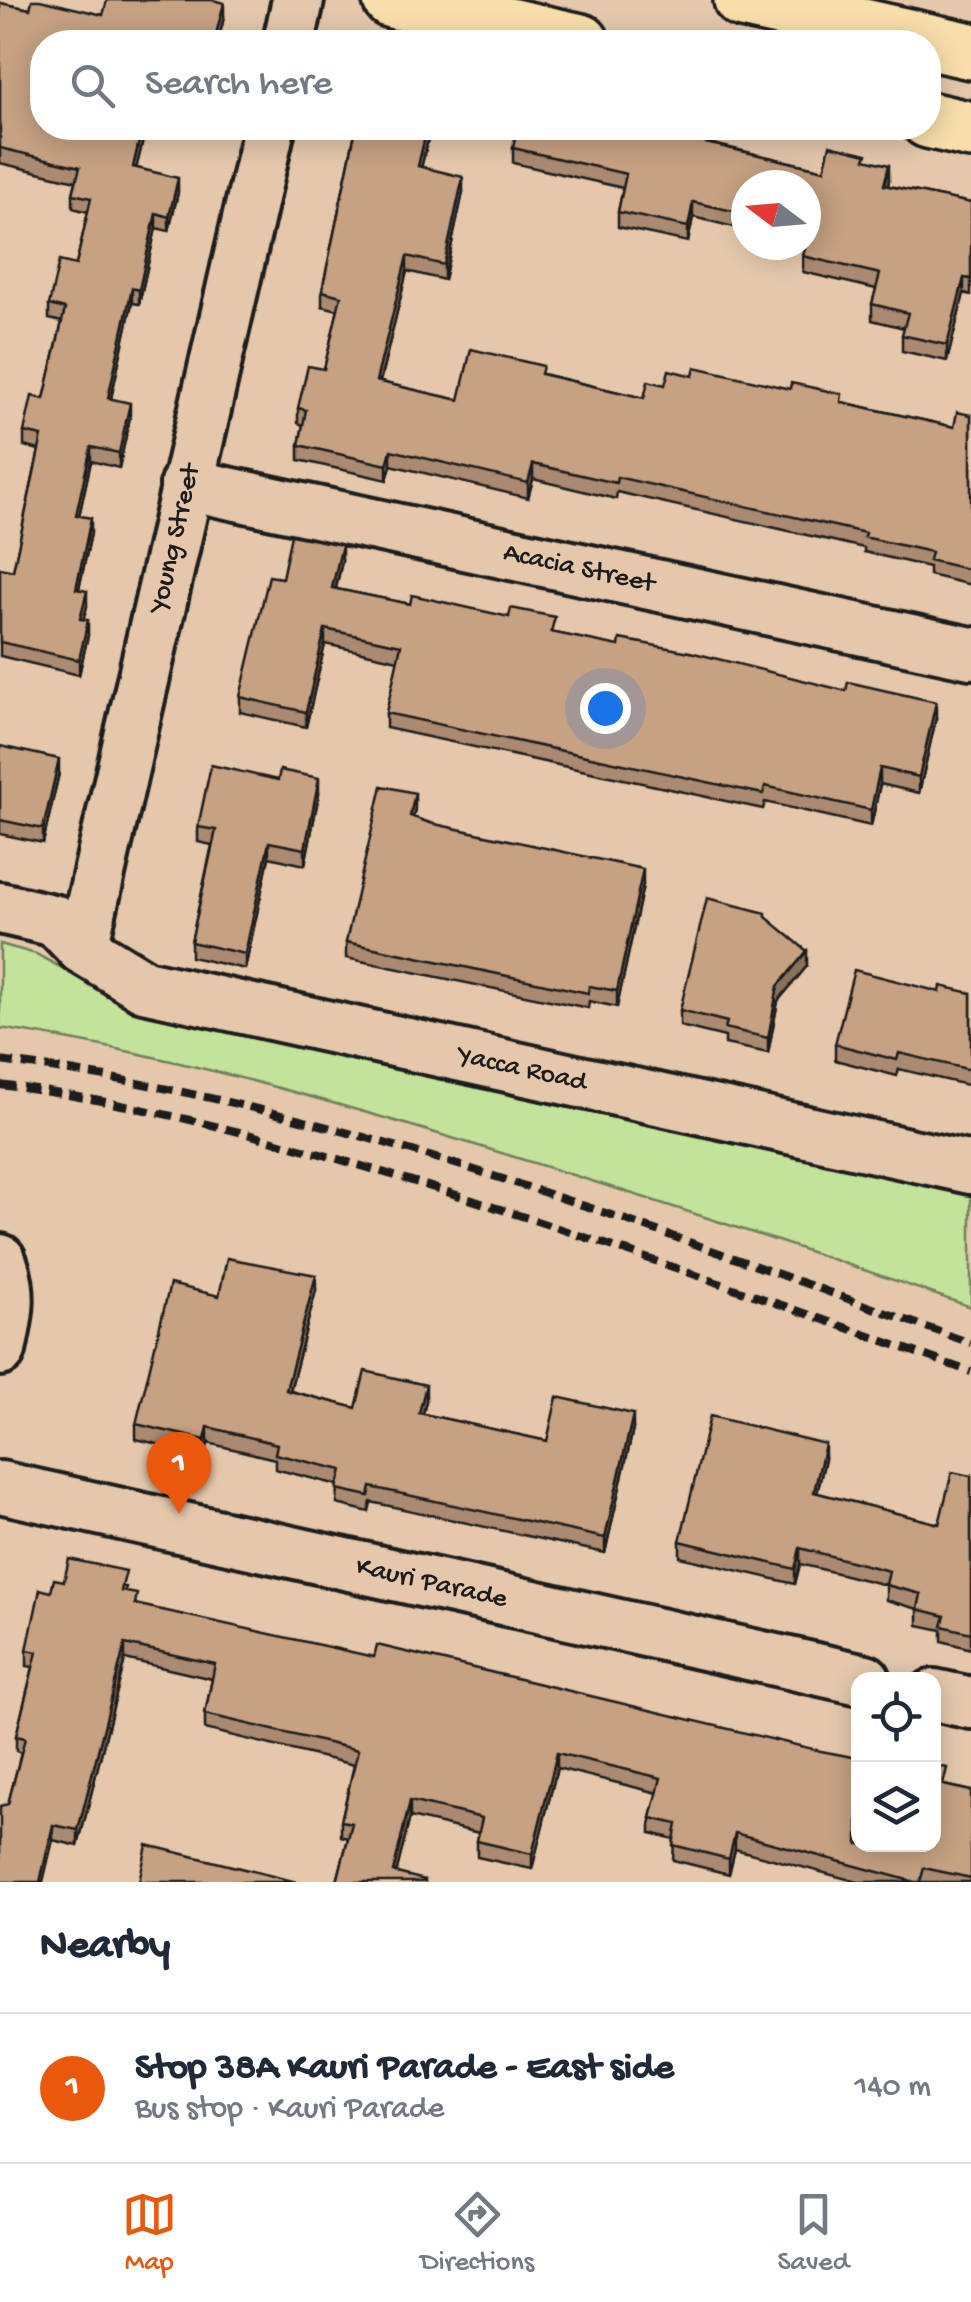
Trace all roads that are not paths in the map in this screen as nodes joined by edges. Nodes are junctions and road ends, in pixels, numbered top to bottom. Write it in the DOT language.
graph roads {
  1 [pos="298,0"];
  2 [pos="391,0"];
  3 [pos="742,0"];
  4 [pos="291,30"];
  5 [pos="527,30"];
  6 [pos="877,30"];
  7 [pos="941,44"];
  8 [pos="971,51"];
  9 [pos="941,123"];
  10 [pos="971,130"];
  11 [pos="266,140"];
  12 [pos="186,484"];
  13 [pos="971,653"];
  14 [pos="0,908"];
  15 [pos="82,948"];
  16 [pos="971,1168"];
  17 [pos="0,1487"];
  18 [pos="851,1677"];
  19 [pos="941,1697"];
  20 [pos="971,1703"];
  1 -- 4 [label="street"];
  2 -- 5 [label="main road"];
  3 -- 6 [label="main road"];
  7 -- 8 [label="main road"];
  9 -- 10 [label="main road"];
  11 -- 12 [label="street, Young Street"];
  12 -- 13 [label="street, Acacia Street"];
  12 -- 15 [label="street, Young Street"];
  14 -- 15 [label="street, Yacca Road"];
  15 -- 16 [label="street, Yacca Road"];
  17 -- 18 [label="street, Kauri Parade"];
  19 -- 20 [label="street"];
}
